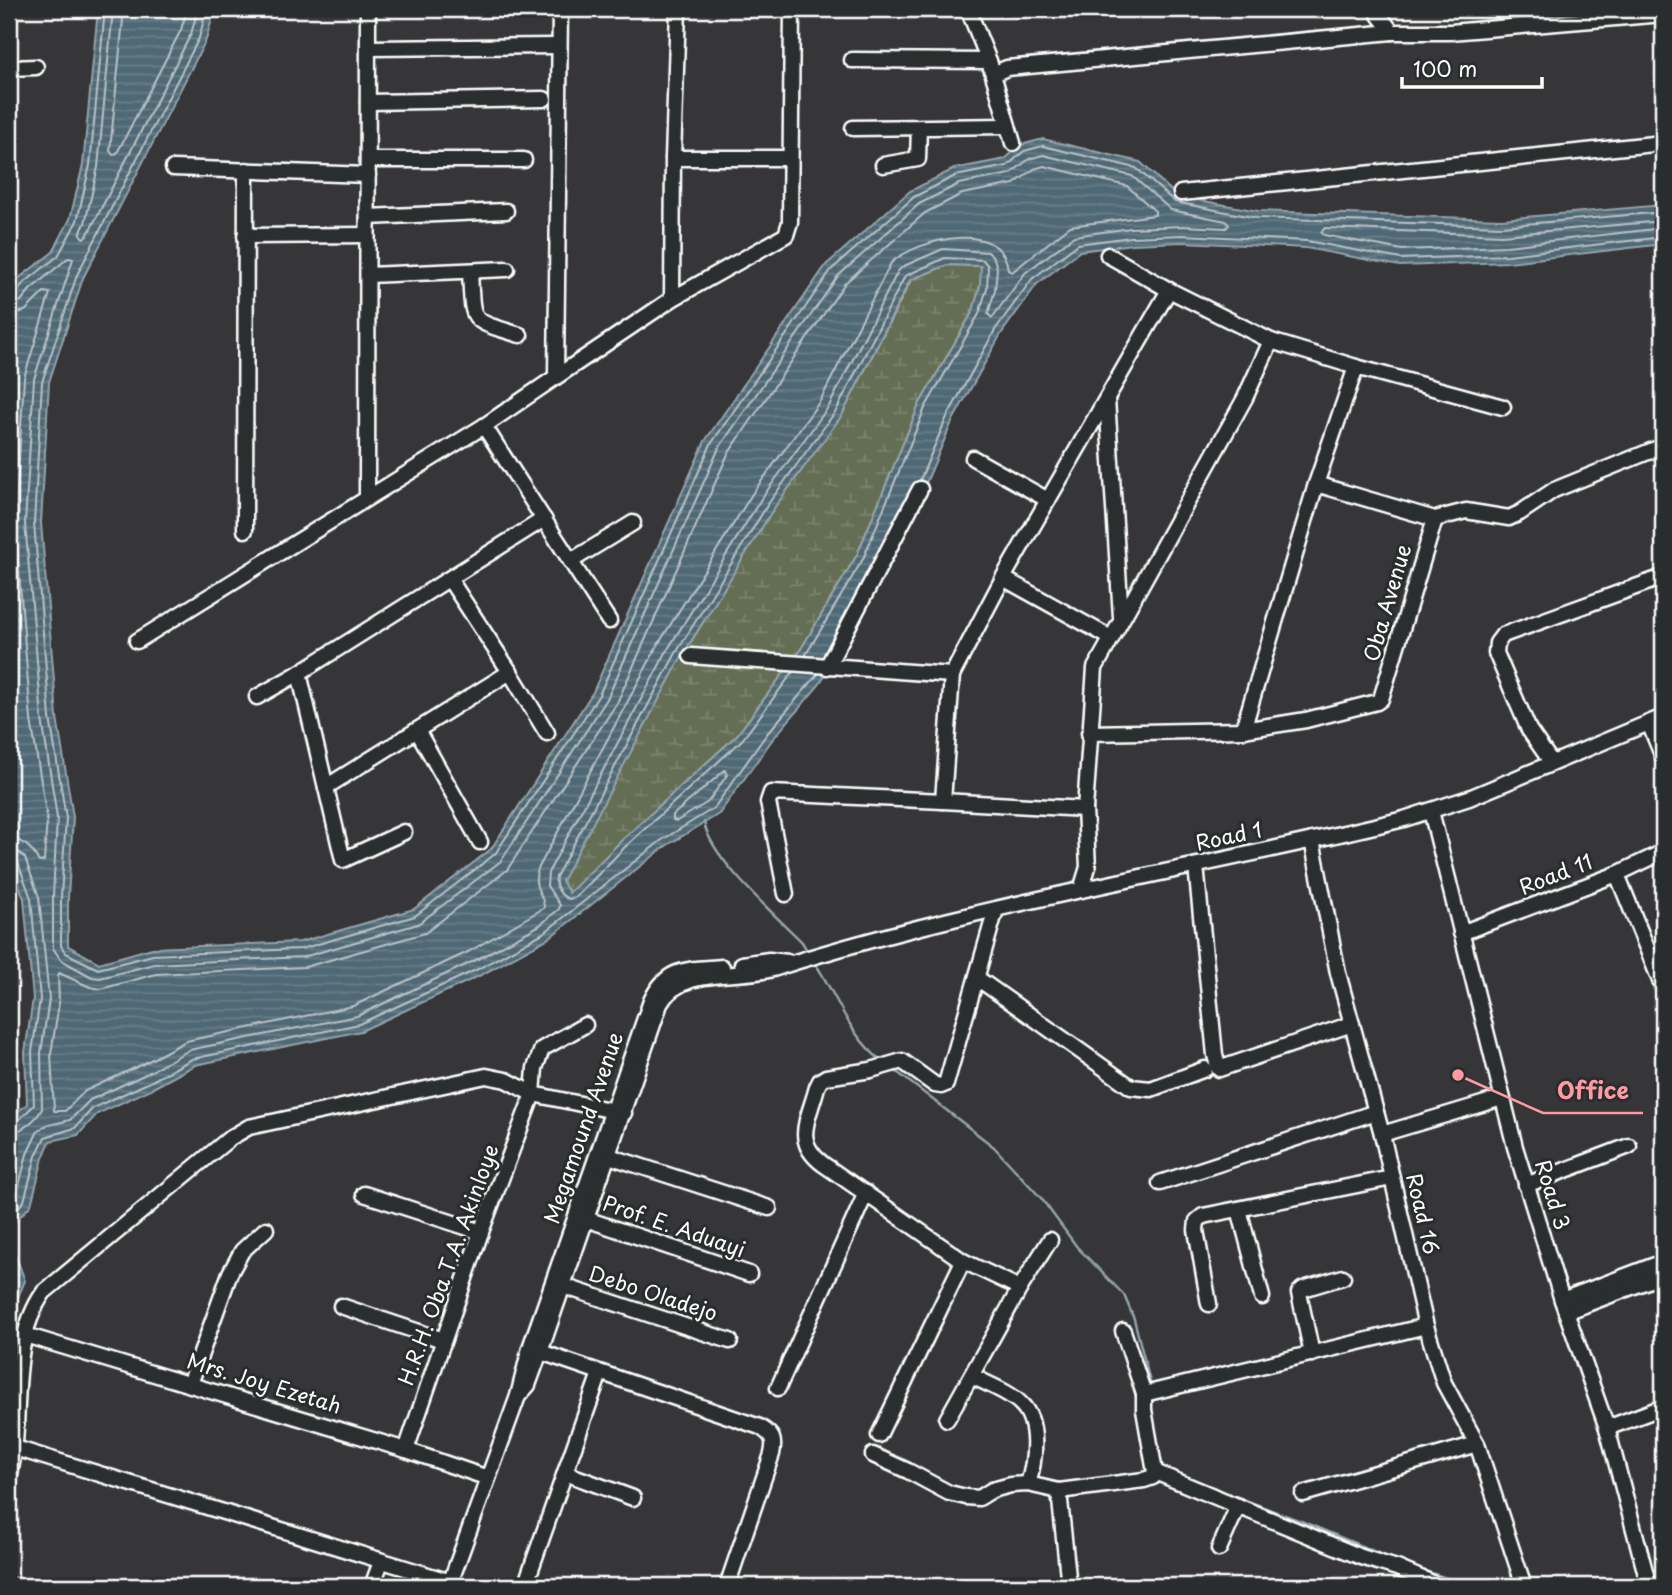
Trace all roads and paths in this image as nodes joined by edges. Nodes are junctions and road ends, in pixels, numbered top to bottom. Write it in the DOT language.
graph roads {
  1 [pos="368,9"];
  2 [pos="560,9"];
  3 [pos="678,9"];
  4 [pos="792,9"];
  5 [pos="968,9"];
  6 [pos="1379,9"];
  7 [pos="1663,14"];
  8 [pos="1548,16"];
  9 [pos="1392,32"];
  10 [pos="559,46"];
  11 [pos="368,48"];
  12 [pos="852,60"];
  13 [pos="36,67"];
  14 [pos="9,68"];
  15 [pos="991,68"];
  16 [pos="544,99"];
  17 [pos="368,102"];
  18 [pos="1008,126"];
  19 [pos="853,128"];
  20 [pos="919,128"];
  21 [pos="1663,143"];
  22 [pos="1013,144"];
  23 [pos="673,158"];
  24 [pos="790,158"];
  25 [pos="524,160"];
  26 [pos="883,164"];
  27 [pos="173,168"];
  28 [pos="368,168"];
  29 [pos="246,170"];
  30 [pos="1181,193"];
  31 [pos="506,211"];
  32 [pos="368,217"];
  33 [pos="367,235"];
  34 [pos="245,236"];
  35 [pos="1108,255"];
  36 [pos="507,269"];
  37 [pos="470,271"];
  38 [pos="368,275"];
  39 [pos="1169,290"];
  40 [pos="672,299"];
  41 [pos="520,335"];
  42 [pos="1271,341"];
  43 [pos="1356,367"];
  44 [pos="556,377"];
  45 [pos="1106,398"];
  46 [pos="1503,407"];
  47 [pos="484,426"];
  48 [pos="1663,446"];
  49 [pos="973,458"];
  50 [pos="1316,484"];
  51 [pos="920,489"];
  52 [pos="367,498"];
  53 [pos="1048,499"];
  54 [pos="544,519"];
  55 [pos="1435,519"];
  56 [pos="632,523"];
  57 [pos="245,530"];
  58 [pos="571,561"];
  59 [pos="1663,577"];
  60 [pos="1003,578"];
  61 [pos="450,580"];
  62 [pos="1121,618"];
  63 [pos="609,621"];
  64 [pos="1111,638"];
  65 [pos="137,641"];
  66 [pos="691,656"];
  67 [pos="827,667"];
  68 [pos="510,672"];
  69 [pos="299,673"];
  70 [pos="952,675"];
  71 [pos="257,697"];
  72 [pos="1663,717"];
  73 [pos="1649,723"];
  74 [pos="416,730"];
  75 [pos="1243,730"];
  76 [pos="547,733"];
  77 [pos="1088,733"];
  78 [pos="1663,757"];
  79 [pos="1552,763"];
  80 [pos="326,787"];
  81 [pos="943,801"];
  82 [pos="1085,809"];
  83 [pos="1431,811"];
  84 [pos="404,832"];
  85 [pos="1312,840"];
  86 [pos="481,842"];
  87 [pos="1663,852"];
  88 [pos="1196,866"];
  89 [pos="1088,867"];
  90 [pos="1617,874"];
  91 [pos="1108,885"];
  92 [pos="1081,890"];
  93 [pos="786,894"];
  94 [pos="996,909"];
  95 [pos="1461,933"];
  96 [pos="771,965"];
  97 [pos="977,978"];
  98 [pos="1663,988"];
  99 [pos="1352,1024"];
  100 [pos="585,1025"];
  101 [pos="1205,1069"];
  102 [pos="533,1094"];
  103 [pos="1502,1098"];
  104 [pos="618,1112"];
  105 [pos="1376,1112"];
  106 [pos="1382,1134"];
  107 [pos="1629,1146"];
  108 [pos="609,1156"];
  109 [pos="1392,1178"];
  110 [pos="1160,1183"];
  111 [pos="1527,1185"];
  112 [pos="866,1193"];
  113 [pos="363,1194"];
  114 [pos="769,1208"];
  115 [pos="1239,1209"];
  116 [pos="586,1219"];
  117 [pos="266,1229"];
  118 [pos="481,1232"];
  119 [pos="1050,1240"];
  120 [pos="962,1261"];
  121 [pos="1663,1262"];
  122 [pos="749,1274"];
  123 [pos="1663,1275"];
  124 [pos="1343,1277"];
  125 [pos="563,1286"];
  126 [pos="1020,1288"];
  127 [pos="1262,1297"];
  128 [pos="1209,1304"];
  129 [pos="341,1306"];
  130 [pos="1564,1306"];
  131 [pos="1426,1326"];
  132 [pos="1123,1331"];
  133 [pos="25,1335"];
  134 [pos="443,1340"];
  135 [pos="730,1341"];
  136 [pos="535,1350"];
  137 [pos="1312,1354"];
  138 [pos="600,1373"];
  139 [pos="972,1376"];
  140 [pos="190,1384"];
  141 [pos="778,1388"];
  142 [pos="1144,1394"];
  143 [pos="1663,1407"];
  144 [pos="947,1419"];
  145 [pos="1607,1428"];
  146 [pos="879,1434"];
  147 [pos="1477,1444"];
  148 [pos="15,1448"];
  149 [pos="406,1450"];
  150 [pos="873,1455"];
  151 [pos="1155,1472"];
  152 [pos="565,1473"];
  153 [pos="488,1478"];
  154 [pos="9,1480"];
  155 [pos="1028,1484"];
  156 [pos="1059,1491"];
  157 [pos="1304,1494"];
  158 [pos="633,1498"];
  159 [pos="1238,1506"];
  160 [pos="1219,1549"];
  161 [pos="381,1562"];
  162 [pos="450,1584"];
  163 [pos="372,1586"];
  164 [pos="525,1586"];
  165 [pos="727,1586"];
  166 [pos="1069,1586"];
  167 [pos="1440,1586"];
  168 [pos="1524,1586"];
  169 [pos="1649,1586"];
  1 -- 11 [label="street"];
  2 -- 10 [label="street"];
  3 -- 23 [label="street"];
  4 -- 24 [label="street"];
  5 -- 15 [label="street"];
  6 -- 9 [label="street"];
  7 -- 8 [label="street"];
  8 -- 9 [label="street"];
  9 -- 15 [label="street"];
  10 -- 11 [label="street"];
  10 -- 44 [label="street"];
  11 -- 17 [label="street"];
  12 -- 15 [label="street"];
  13 -- 14 [label="street"];
  15 -- 18 [label="street"];
  16 -- 17 [label="street"];
  17 -- 28 [label="street"];
  18 -- 20 [label="street"];
  18 -- 22 [label="street"];
  19 -- 20 [label="street"];
  20 -- 26 [label="street"];
  21 -- 30 [label="street"];
  23 -- 24 [label="street"];
  23 -- 40 [label="street"];
  24 -- 40 [label="street"];
  25 -- 28 [label="street"];
  27 -- 29 [label="street"];
  28 -- 29 [label="street"];
  28 -- 32 [label="street"];
  29 -- 34 [label="street"];
  31 -- 32 [label="street"];
  32 -- 33 [label="street"];
  33 -- 34 [label="street"];
  33 -- 38 [label="street"];
  34 -- 57 [label="street"];
  35 -- 39 [label="street"];
  36 -- 37 [label="street"];
  37 -- 38 [label="street"];
  37 -- 41 [label="street"];
  38 -- 52 [label="street"];
  39 -- 42 [label="street"];
  39 -- 45 [label="street"];
  40 -- 44 [label="street"];
  42 -- 43 [label="street"];
  42 -- 62 [label="street"];
  43 -- 46 [label="street"];
  43 -- 50 [label="street"];
  44 -- 47 [label="street"];
  45 -- 53 [label="street"];
  45 -- 62 [label="street"];
  47 -- 52 [label="street"];
  47 -- 54 [label="street"];
  48 -- 55 [label="street"];
  49 -- 53 [label="street"];
  50 -- 55 [label="street"];
  50 -- 75 [label="street"];
  51 -- 67 [label="street"];
  52 -- 65 [label="street"];
  53 -- 60 [label="street"];
  54 -- 58 [label="street"];
  54 -- 61 [label="street"];
  55 -- 75 [label="street, Oba Avenue"];
  56 -- 58 [label="street"];
  58 -- 63 [label="street"];
  59 -- 79 [label="street"];
  60 -- 64 [label="street"];
  60 -- 70 [label="street"];
  61 -- 68 [label="street"];
  61 -- 69 [label="street"];
  62 -- 64 [label="street"];
  64 -- 77 [label="street"];
  66 -- 67 [label="street"];
  67 -- 70 [label="street"];
  68 -- 74 [label="street"];
  68 -- 76 [label="street"];
  69 -- 71 [label="street"];
  69 -- 80 [label="street"];
  70 -- 81 [label="street"];
  72 -- 73 [label="street, Road 1"];
  73 -- 78 [label="street"];
  73 -- 79 [label="street, Road 1"];
  74 -- 80 [label="street"];
  74 -- 86 [label="street"];
  75 -- 77 [label="street"];
  77 -- 82 [label="street"];
  79 -- 83 [label="street, Road 1"];
  80 -- 84 [label="street"];
  81 -- 82 [label="street"];
  81 -- 93 [label="street"];
  82 -- 89 [label="street"];
  83 -- 85 [label="street, Road 1"];
  83 -- 95 [label="street, Road 3"];
  85 -- 88 [label="street, Road 1"];
  85 -- 99 [label="street, Road 16"];
  87 -- 90 [label="street, Road 11"];
  88 -- 91 [label="street, Road 1"];
  88 -- 99 [label="street"];
  89 -- 91 [label="street"];
  89 -- 92 [label="street"];
  90 -- 95 [label="street, Road 11"];
  90 -- 98 [label="street"];
  91 -- 92 [label="street, Road 1"];
  92 -- 94 [label="street, Road 1"];
  94 -- 96 [label="street, Road 1"];
  94 -- 97 [label="street"];
  95 -- 103 [label="street, Road 3"];
  96 -- 104 [label="street, Megamound Avenue"];
  97 -- 101 [label="street"];
  97 -- 112 [label="street"];
  99 -- 105 [label="street, Road 16"];
  100 -- 102 [label="street, H.R.H. Oba T.A. Akinloye"];
  102 -- 104 [label="street"];
  102 -- 118 [label="street, H.R.H. Oba T.A. Akinloye"];
  102 -- 133 [label="street"];
  103 -- 106 [label="street"];
  103 -- 111 [label="street, Road 3"];
  104 -- 108 [label="street, Megamound Avenue"];
  104 -- 136 [label="street, Megamound Avenue"];
  105 -- 106 [label="street, Road 16"];
  105 -- 110 [label="street"];
  106 -- 109 [label="street, Road 16"];
  107 -- 111 [label="street"];
  108 -- 114 [label="street"];
  108 -- 116 [label="street, Megamound Avenue"];
  109 -- 115 [label="street"];
  109 -- 131 [label="street, Road 16"];
  111 -- 130 [label="street, Road 3"];
  112 -- 120 [label="street"];
  112 -- 141 [label="street"];
  113 -- 118 [label="street"];
  115 -- 127 [label="street"];
  115 -- 128 [label="street"];
  116 -- 122 [label="street, Prof. E. Aduayi"];
  116 -- 125 [label="street, Megamound Avenue"];
  117 -- 140 [label="street"];
  118 -- 134 [label="street, H.R.H. Oba T.A. Akinloye"];
  119 -- 126 [label="street"];
  120 -- 126 [label="street"];
  120 -- 146 [label="street"];
  121 -- 130 [label="street"];
  123 -- 130 [label="street"];
  124 -- 137 [label="street"];
  125 -- 135 [label="street, Debo Oladejo"];
  125 -- 136 [label="street, Megamound Avenue"];
  126 -- 139 [label="street"];
  129 -- 134 [label="street"];
  130 -- 145 [label="street, Road 3"];
  131 -- 137 [label="street"];
  131 -- 147 [label="street, Road 16"];
  132 -- 142 [label="street"];
  133 -- 140 [label="street, Mrs. Joy Ezetah"];
  133 -- 148 [label="street"];
  134 -- 149 [label="street, H.R.H. Oba T.A. Akinloye"];
  136 -- 138 [label="street"];
  136 -- 153 [label="street, Megamound Avenue"];
  137 -- 142 [label="street"];
  138 -- 152 [label="street"];
  138 -- 165 [label="street"];
  139 -- 144 [label="street"];
  139 -- 155 [label="street"];
  140 -- 149 [label="street, Mrs. Joy Ezetah"];
  142 -- 151 [label="street"];
  143 -- 145 [label="street"];
  145 -- 169 [label="street, Road 3"];
  147 -- 157 [label="street"];
  147 -- 168 [label="street, Road 16"];
  148 -- 154 [label="street"];
  148 -- 161 [label="street"];
  149 -- 153 [label="street, Mrs. Joy Ezetah"];
  150 -- 155 [label="street"];
  151 -- 156 [label="street"];
  151 -- 159 [label="street"];
  152 -- 158 [label="street"];
  152 -- 164 [label="street"];
  153 -- 162 [label="street, Megamound Avenue"];
  155 -- 156 [label="street"];
  156 -- 166 [label="street"];
  159 -- 160 [label="street"];
  159 -- 167 [label="street"];
  161 -- 162 [label="street"];
  161 -- 163 [label="street"];
}
